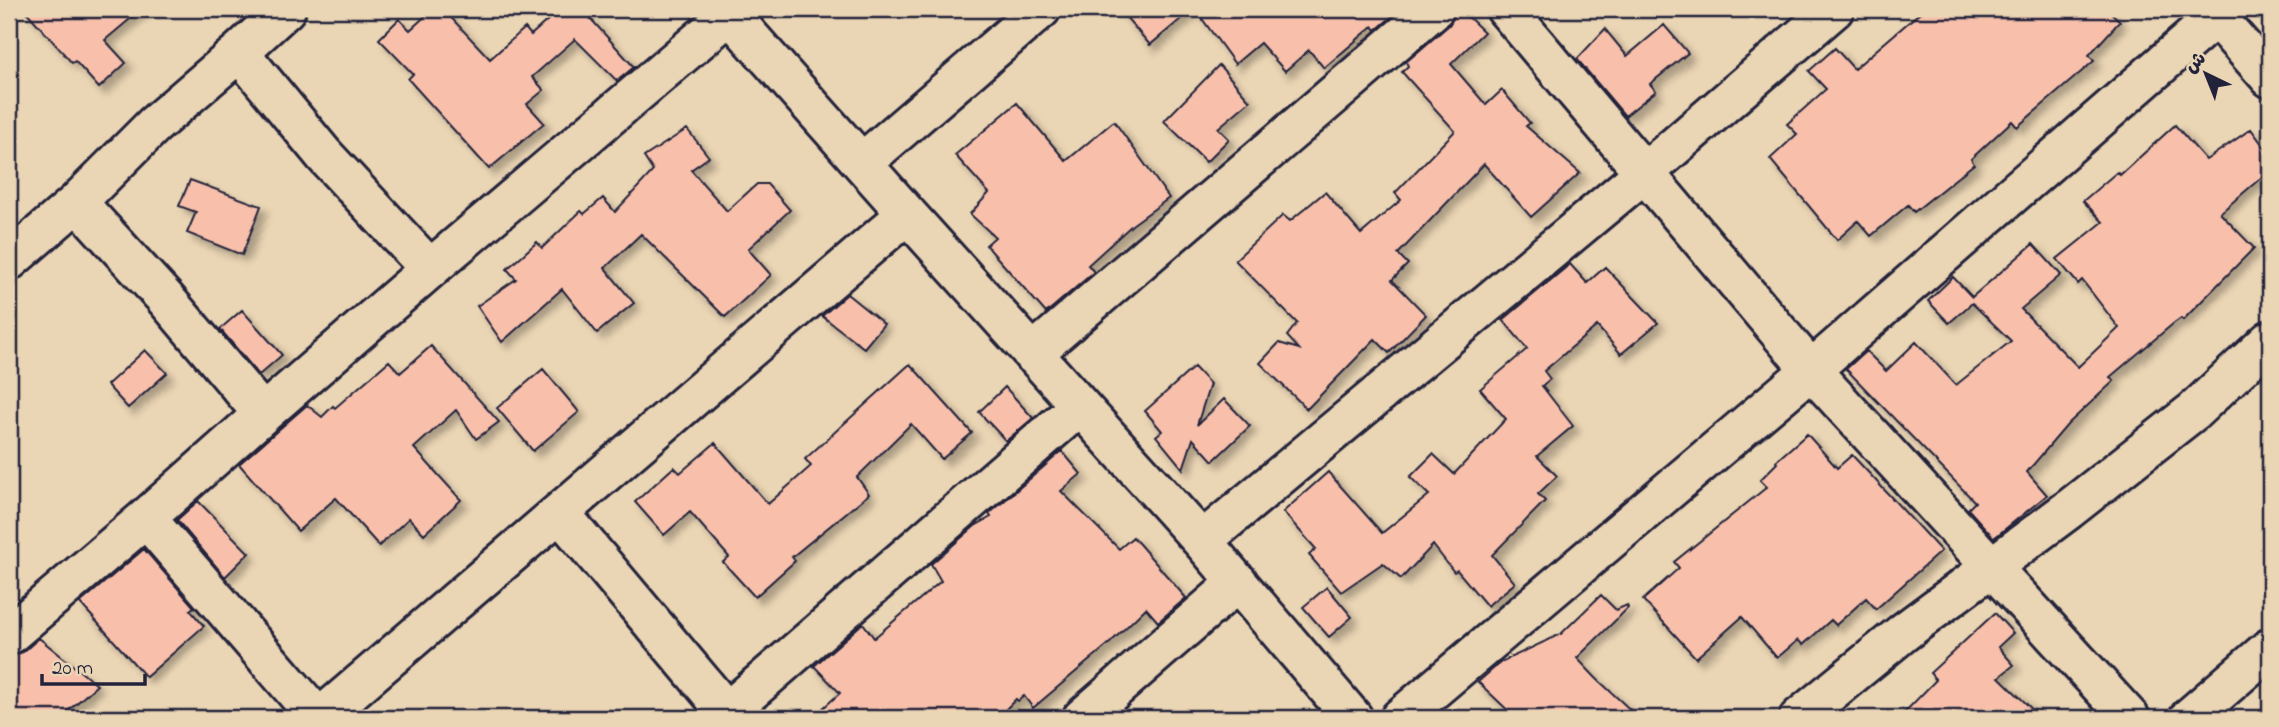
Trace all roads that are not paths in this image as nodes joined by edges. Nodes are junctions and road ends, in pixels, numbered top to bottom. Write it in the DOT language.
graph roads {
  1 [pos="286,9"];
  2 [pos="1041,9"];
  3 [pos="1434,9"];
  4 [pos="1506,9"];
  5 [pos="1834,9"];
  6 [pos="728,11"];
  7 [pos="2217,11"];
  8 [pos="239,52"];
  9 [pos="2270,78"];
  10 [pos="862,163"];
  11 [pos="1644,173"];
  12 [pos="77,202"];
  13 [pos="907,214"];
  14 [pos="9,261"];
  15 [pos="430,269"];
  16 [pos="2270,340"];
  17 [pos="1032,354"];
  18 [pos="1811,370"];
  19 [pos="1080,406"];
  20 [pos="262,414"];
  21 [pos="560,513"];
  22 [pos="146,519"];
  23 [pos="1202,541"];
  24 [pos="1991,567"];
  25 [pos="1238,582"];
  26 [pos="9,635"];
  27 [pos="2270,648"];
  28 [pos="727,716"];
  29 [pos="319,718"];
  30 [pos="1082,718"];
  31 [pos="1353,718"];
  32 [pos="1400,718"];
  33 [pos="1799,718"];
  34 [pos="2130,718"];
  35 [pos="2189,718"];
  1 -- 8 [label="street"];
  2 -- 10 [label="street"];
  3 -- 17 [label="street"];
  4 -- 11 [label="street"];
  5 -- 11 [label="street"];
  6 -- 10 [label="street"];
  6 -- 15 [label="street"];
  7 -- 9 [label="street"];
  7 -- 18 [label="street"];
  8 -- 12 [label="street"];
  8 -- 15 [label="street"];
  10 -- 13 [label="street"];
  11 -- 18 [label="street"];
  11 -- 23 [label="street"];
  12 -- 14 [label="street"];
  12 -- 20 [label="street"];
  13 -- 17 [label="street"];
  13 -- 21 [label="street"];
  15 -- 20 [label="street"];
  16 -- 24 [label="street"];
  17 -- 19 [label="street"];
  18 -- 24 [label="street"];
  18 -- 32 [label="street"];
  19 -- 23 [label="street"];
  19 -- 28 [label="street"];
  20 -- 22 [label="street"];
  21 -- 28 [label="street"];
  21 -- 29 [label="street"];
  22 -- 26 [label="street"];
  22 -- 29 [label="street"];
  23 -- 25 [label="street"];
  24 -- 33 [label="street"];
  24 -- 34 [label="street"];
  25 -- 30 [label="street"];
  25 -- 31 [label="street"];
  27 -- 35 [label="street"];
}
